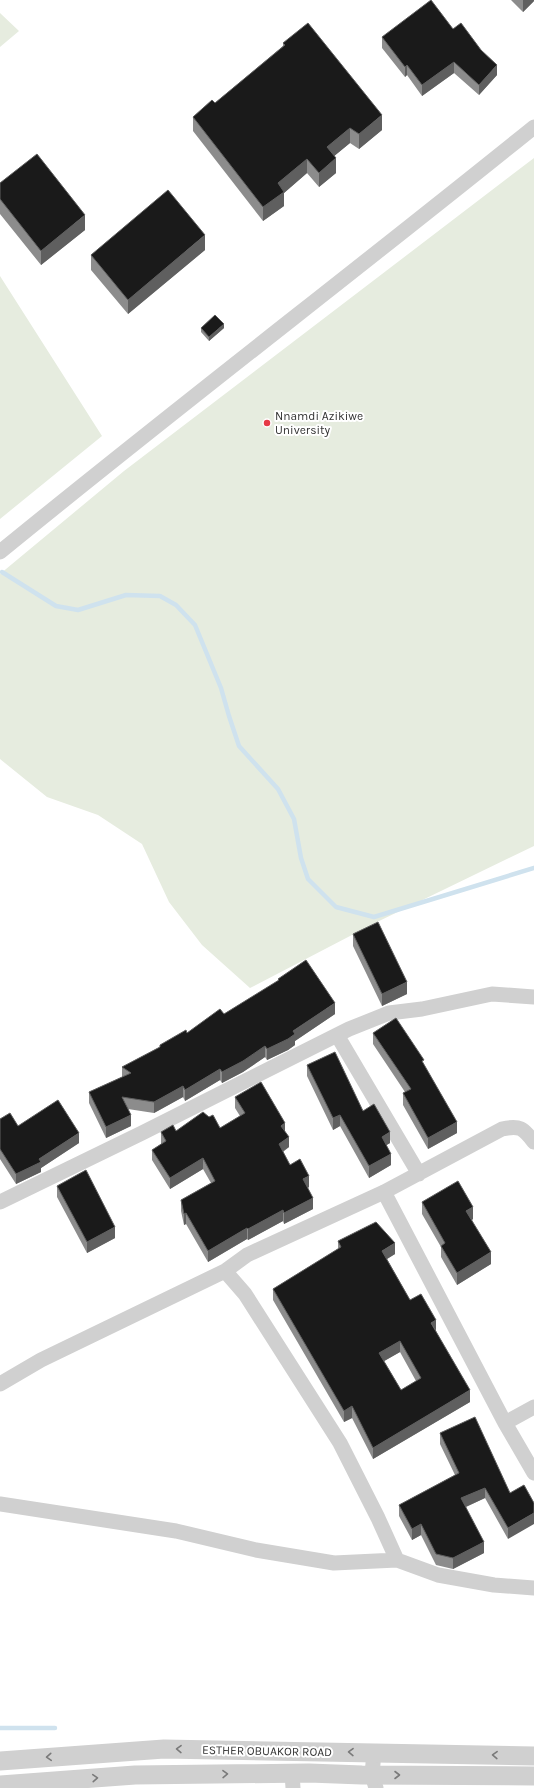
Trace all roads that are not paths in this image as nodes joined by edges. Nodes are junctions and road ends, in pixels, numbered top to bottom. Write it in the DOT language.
graph roads {
  1 [pos="534,127"];
  2 [pos="0,552"];
  3 [pos="534,997"];
  4 [pos="337,1035"];
  5 [pos="534,1142"];
  6 [pos="419,1174"];
  7 [pos="384,1192"];
  8 [pos="0,1202"];
  9 [pos="225,1271"];
  10 [pos="0,1384"];
  11 [pos="534,1407"];
  12 [pos="505,1423"];
  13 [pos="534,1473"];
  14 [pos="0,1504"];
  15 [pos="396,1560"];
  16 [pos="534,1588"];
  17 [pos="374,1752"];
  18 [pos="534,1756"];
  19 [pos="0,1761"];
  20 [pos="529,1780"];
  21 [pos="292,1781"];
  22 [pos="374,1782"];
  23 [pos="0,1785"];
  1 -- 2 [label="street"];
  3 -- 4 [label="street"];
  4 -- 6 [label="street"];
  4 -- 8 [label="street"];
  5 -- 6 [label="street"];
  6 -- 7 [label="street"];
  7 -- 9 [label="street"];
  7 -- 12 [label="street"];
  9 -- 10 [label="street"];
  9 -- 15 [label="street"];
  11 -- 12 [label="street"];
  12 -- 13 [label="street"];
  14 -- 15 [label="street"];
  15 -- 16 [label="street"];
  18 -- 17 [label="street, ESTHER OBUAKOR ROAD, one-way"];
  17 -- 19 [label="street, ESTHER OBUAKOR ROAD, one-way"];
  17 -- 22 [label="street"];
  22 -- 20 [label="street, ESTHER OBUAKOR ROAD, one-way"];
  21 -- 22 [label="street, ESTHER OBUAKOR ROAD"];
  23 -- 21 [label="street, ESTHER OBUAKOR ROAD, one-way"];
}
